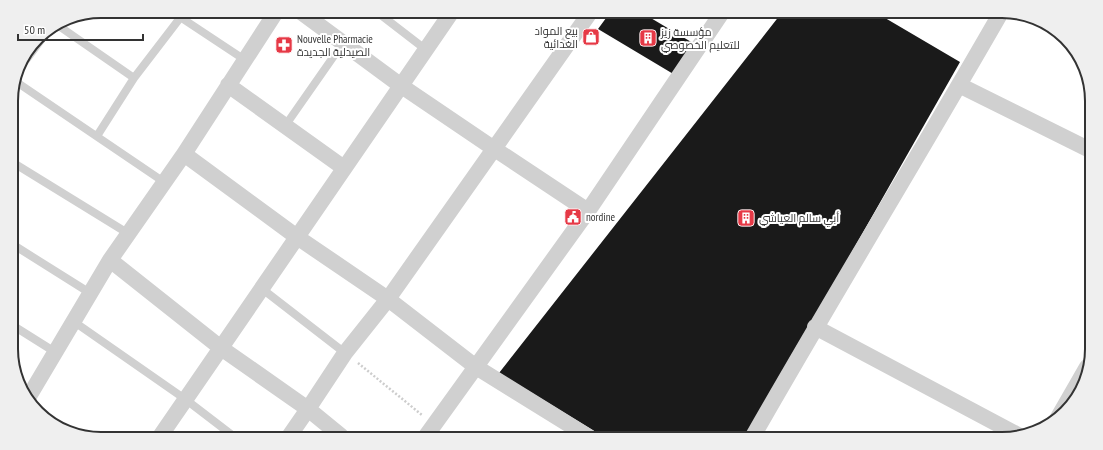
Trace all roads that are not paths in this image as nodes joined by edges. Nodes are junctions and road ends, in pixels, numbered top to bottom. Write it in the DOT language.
graph roads {
  1 [pos="180,18"];
  2 [pos="272,18"];
  3 [pos="309,18"];
  4 [pos="385,18"];
  5 [pos="447,18"];
  6 [pos="586,18"];
  7 [pos="718,18"];
  8 [pos="998,18"];
  9 [pos="61,28"];
  10 [pos="343,43"];
  11 [pos="425,48"];
  12 [pos="245,60"];
  13 [pos="134,78"];
  14 [pos="20,84"];
  15 [pos="228,85"];
  16 [pos="400,85"];
  17 [pos="959,85"];
  18 [pos="285,126"];
  19 [pos="97,136"];
  20 [pos="493,148"];
  21 [pos="1085,148"];
  22 [pos="184,154"];
  23 [pos="18,166"];
  24 [pos="344,168"];
  25 [pos="164,182"];
  26 [pos="588,210"];
  27 [pos="129,234"];
  28 [pos="297,237"];
  29 [pos="18,248"];
  30 [pos="110,260"];
  31 [pos="261,288"];
  32 [pos="90,293"];
  33 [pos="388,299"];
  34 [pos="73,321"];
  35 [pos="815,327"];
  36 [pos="18,329"];
  37 [pos="221,348"];
  38 [pos="55,352"];
  39 [pos="345,353"];
  40 [pos="476,367"];
  41 [pos="31,393"];
  42 [pos="186,399"];
  43 [pos="308,409"];
  44 [pos="430,430"];
  45 [pos="1011,431"];
  46 [pos="163,432"];
  47 [pos="228,432"];
  48 [pos="292,432"];
  49 [pos="336,432"];
  50 [pos="582,432"];
  51 [pos="755,432"];
  1 -- 12 [label="lane"];
  1 -- 13 [label="lane"];
  2 -- 12 [label="street"];
  3 -- 10 [label="street"];
  4 -- 11 [label="lane"];
  5 -- 11 [label="street"];
  6 -- 20 [label="street"];
  7 -- 26 [label="street"];
  8 -- 17 [label="street"];
  9 -- 13 [label="lane"];
  10 -- 16 [label="street"];
  10 -- 18 [label="lane"];
  11 -- 16 [label="street"];
  12 -- 15 [label="street"];
  13 -- 19 [label="lane"];
  14 -- 19 [label="lane"];
  15 -- 18 [label="street"];
  15 -- 22 [label="street"];
  16 -- 20 [label="street"];
  16 -- 24 [label="street"];
  17 -- 21 [label="street"];
  17 -- 35 [label="street"];
  18 -- 24 [label="street"];
  19 -- 25 [label="lane"];
  20 -- 26 [label="street"];
  20 -- 33 [label="street"];
  22 -- 25 [label="street"];
  22 -- 28 [label="street"];
  23 -- 27 [label="lane"];
  24 -- 28 [label="street"];
  25 -- 27 [label="street"];
  26 -- 40 [label="street"];
  27 -- 30 [label="street"];
  28 -- 31 [label="street"];
  28 -- 33 [label="street"];
  29 -- 32 [label="lane"];
  30 -- 32 [label="street"];
  30 -- 37 [label="street"];
  31 -- 37 [label="street"];
  31 -- 39 [label="lane"];
  32 -- 34 [label="street"];
  33 -- 39 [label="street"];
  33 -- 40 [label="street"];
  34 -- 38 [label="street"];
  34 -- 42 [label="lane"];
  35 -- 45 [label="street"];
  35 -- 51 [label="street"];
  36 -- 38 [label="lane"];
  37 -- 42 [label="street"];
  37 -- 43 [label="street"];
  38 -- 41 [label="street"];
  39 -- 43 [label="street"];
  40 -- 44 [label="street"];
  40 -- 50 [label="street"];
  42 -- 46 [label="street"];
  42 -- 47 [label="lane"];
  43 -- 48 [label="street"];
  43 -- 49 [label="street"];
}
